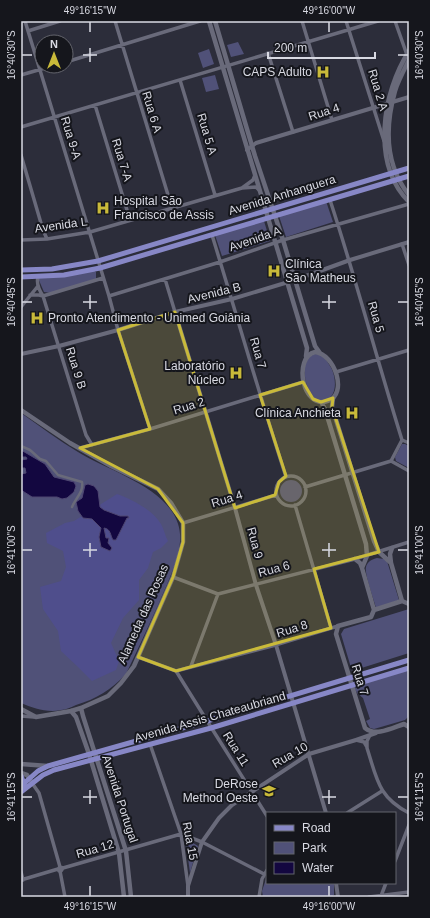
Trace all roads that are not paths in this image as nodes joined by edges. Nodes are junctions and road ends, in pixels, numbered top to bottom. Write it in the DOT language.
graph roads {
  1 [pos="25,21"];
  2 [pos="40,21"];
  3 [pos="60,21"];
  4 [pos="115,21"];
  5 [pos="200,21"];
  6 [pos="209,21"];
  7 [pos="215,21"];
  8 [pos="302,21"];
  9 [pos="346,21"];
  10 [pos="378,21"];
  11 [pos="395,21"];
  12 [pos="42,26"];
  13 [pos="349,29"];
  14 [pos="28,31"];
  15 [pos="308,41"];
  16 [pos="122,45"];
  17 [pos="34,50"];
  18 [pos="268,53"];
  19 [pos="408,53"];
  20 [pos="74,60"];
  21 [pos="409,60"];
  22 [pos="229,66"];
  23 [pos="222,67"];
  24 [pos="34,72"];
  25 [pos="41,74"];
  26 [pos="21,75"];
  27 [pos="180,80"];
  28 [pos="136,93"];
  29 [pos="409,97"];
  30 [pos="393,101"];
  31 [pos="387,103"];
  32 [pos="95,105"];
  33 [pos="373,108"];
  34 [pos="54,117"];
  35 [pos="332,120"];
  36 [pos="21,127"];
  37 [pos="293,132"];
  38 [pos="384,142"];
  39 [pos="252,146"];
  40 [pos="247,150"];
  41 [pos="21,155"];
  42 [pos="409,168"];
  43 [pos="393,173"];
  44 [pos="255,174"];
  45 [pos="409,176"];
  46 [pos="396,180"];
  47 [pos="242,188"];
  48 [pos="259,190"];
  49 [pos="215,195"];
  50 [pos="409,195"];
  51 [pos="330,200"];
  52 [pos="409,203"];
  53 [pos="172,208"];
  54 [pos="273,209"];
  55 [pos="265,211"];
  56 [pos="275,216"];
  57 [pos="268,218"];
  58 [pos="130,220"];
  59 [pos="338,224"];
  60 [pos="90,232"];
  61 [pos="212,235"];
  62 [pos="47,239"];
  63 [pos="21,240"];
  64 [pos="283,240"];
  65 [pos="409,242"];
  66 [pos="276,243"];
  67 [pos="402,244"];
  68 [pos="350,260"];
  69 [pos="98,261"];
  70 [pos="220,262"];
  71 [pos="409,265"];
  72 [pos="100,268"];
  73 [pos="21,270"];
  74 [pos="21,277"];
  75 [pos="37,278"];
  76 [pos="103,278"];
  77 [pos="166,279"];
  78 [pos="295,280"];
  79 [pos="286,282"];
  80 [pos="38,286"];
  81 [pos="30,295"];
  82 [pos="43,296"];
  83 [pos="109,296"];
  84 [pos="232,299"];
  85 [pos="21,307"];
  86 [pos="175,312"];
  87 [pos="118,330"];
  88 [pos="59,346"];
  89 [pos="409,350"];
  90 [pos="320,353"];
  91 [pos="21,354"];
  92 [pos="306,356"];
  93 [pos="377,359"];
  94 [pos="336,372"];
  95 [pos="303,382"];
  96 [pos="260,395"];
  97 [pos="333,398"];
  98 [pos="321,402"];
  99 [pos="21,410"];
  100 [pos="206,412"];
  101 [pos="150,429"];
  102 [pos="342,436"];
  103 [pos="334,438"];
  104 [pos="402,440"];
  105 [pos="409,443"];
  106 [pos="92,445"];
  107 [pos="21,446"];
  108 [pos="80,448"];
  109 [pos="391,461"];
  110 [pos="409,471"];
  111 [pos="353,472"];
  112 [pos="344,475"];
  113 [pos="286,477"];
  114 [pos="305,486"];
  115 [pos="276,495"];
  116 [pos="295,505"];
  117 [pos="72,507"];
  118 [pos="235,508"];
  119 [pos="184,523"];
  120 [pos="409,542"];
  121 [pos="392,548"];
  122 [pos="379,552"];
  123 [pos="366,556"];
  124 [pos="355,559"];
  125 [pos="390,563"];
  126 [pos="362,568"];
  127 [pos="314,569"];
  128 [pos="173,577"];
  129 [pos="256,584"];
  130 [pos="218,594"];
  131 [pos="402,601"];
  132 [pos="409,604"];
  133 [pos="374,610"];
  134 [pos="338,626"];
  135 [pos="331,628"];
  136 [pos="276,645"];
  137 [pos="138,657"];
  138 [pos="409,660"];
  139 [pos="191,666"];
  140 [pos="409,668"];
  141 [pos="176,671"];
  142 [pos="349,678"];
  143 [pos="351,685"];
  144 [pos="291,695"];
  145 [pos="294,703"];
  146 [pos="81,708"];
  147 [pos="21,709"];
  148 [pos="71,712"];
  149 [pos="21,716"];
  150 [pos="83,716"];
  151 [pos="36,717"];
  152 [pos="76,717"];
  153 [pos="207,721"];
  154 [pos="211,728"];
  155 [pos="408,728"];
  156 [pos="376,733"];
  157 [pos="370,735"];
  158 [pos="356,740"];
  159 [pos="150,744"];
  160 [pos="367,748"];
  161 [pos="92,753"];
  162 [pos="309,754"];
  163 [pos="97,758"];
  164 [pos="91,760"];
  165 [pos="21,764"];
  166 [pos="48,766"];
  167 [pos="21,772"];
  168 [pos="21,776"];
  169 [pos="31,781"];
  170 [pos="23,785"];
  171 [pos="251,791"];
  172 [pos="382,791"];
  173 [pos="21,792"];
  174 [pos="326,812"];
  175 [pos="349,812"];
  176 [pos="266,814"];
  177 [pos="409,814"];
  178 [pos="409,825"];
  179 [pos="181,834"];
  180 [pos="202,842"];
  181 [pos="126,851"];
  182 [pos="119,853"];
  183 [pos="396,858"];
  184 [pos="60,870"];
  185 [pos="266,871"];
  186 [pos="21,872"];
  187 [pos="264,874"];
  188 [pos="22,880"];
  189 [pos="336,884"];
  190 [pos="386,884"];
  191 [pos="188,886"];
  192 [pos="409,892"];
  193 [pos="381,896"];
  194 [pos="65,897"];
  195 [pos="124,897"];
  196 [pos="131,897"];
  197 [pos="188,897"];
  198 [pos="259,897"];
  199 [pos="338,897"];
  200 [pos="369,897"];
  1 -- 14 [label="street, Rua 9-A"];
  2 -- 12 [label="street"];
  3 -- 12 [label="street"];
  4 -- 16 [label="street, Rua 6 A"];
  5 -- 16 [label="street"];
  6 -- 23 [label="main road"];
  7 -- 22 [label="main road"];
  8 -- 15 [label="street"];
  9 -- 13 [label="street, Rua 2 A"];
  10 -- 13 [label="street"];
  11 -- 19 [label="street"];
  12 -- 14 [label="street"];
  13 -- 15 [label="street"];
  13 -- 33 [label="street, Rua 2 A"];
  14 -- 17 [label="street, Rua 9-A"];
  15 -- 18 [label="street"];
  15 -- 35 [label="street"];
  16 -- 20 [label="street"];
  16 -- 28 [label="street, Rua 6 A"];
  18 -- 22 [label="street"];
  18 -- 37 [label="street"];
  19 -- 31 [label="main road"];
  21 -- 30 [label="main road"];
  22 -- 23 [label="street"];
  22 -- 39 [label="main road"];
  23 -- 27 [label="street"];
  23 -- 40 [label="main road"];
  24 -- 26 [label="street"];
  25 -- 34 [label="street, Rua 9-A"];
  27 -- 28 [label="street"];
  27 -- 49 [label="street, Rua 5 A"];
  28 -- 32 [label="street"];
  28 -- 53 [label="street, Rua 6 A"];
  29 -- 30 [label="street, Rua 4"];
  30 -- 31 [label="street, Rua 4"];
  30 -- 43 [label="main road"];
  31 -- 33 [label="street, Rua 4"];
  31 -- 38 [label="main road"];
  32 -- 34 [label="street"];
  32 -- 58 [label="street, Rua 7-A"];
  33 -- 35 [label="street, Rua 4"];
  33 -- 38 [label="street, Rua 2 A"];
  34 -- 36 [label="street"];
  34 -- 60 [label="street, Rua 9-A"];
  35 -- 37 [label="street, Rua 4"];
  37 -- 39 [label="street, Rua 4"];
  38 -- 43 [label="main road"];
  39 -- 40 [label="street, Rua 4"];
  39 -- 54 [label="main road"];
  40 -- 44 [label="main road"];
  41 -- 62 [label="street"];
  42 -- 43 [label="main road, Avenida Anhanguera"];
  43 -- 46 [label="main road"];
  43 -- 54 [label="main road, Avenida Anhanguera"];
  44 -- 47 [label="street"];
  44 -- 48 [label="main road"];
  45 -- 46 [label="main road, Avenida Anhanguera"];
  46 -- 50 [label="main road"];
  46 -- 51 [label="main road, Avenida Anhanguera"];
  46 -- 52 [label="main road"];
  47 -- 48 [label="street, Avenida L"];
  47 -- 49 [label="street, Avenida L"];
  48 -- 55 [label="main road"];
  49 -- 53 [label="street, Avenida L"];
  51 -- 56 [label="main road, Avenida Anhanguera"];
  51 -- 59 [label="street, Rua 5"];
  52 -- 59 [label="street, Avenida A"];
  53 -- 58 [label="street, Avenida L"];
  54 -- 55 [label="main road, Avenida Anhanguera"];
  54 -- 56 [label="main road"];
  55 -- 57 [label="main road"];
  55 -- 69 [label="main road, Avenida Anhanguera"];
  56 -- 57 [label="main road, Avenida Anhanguera"];
  56 -- 64 [label="main road"];
  57 -- 61 [label="main road, Avenida Anhanguera"];
  57 -- 66 [label="main road"];
  58 -- 60 [label="street, Avenida L"];
  59 -- 64 [label="street, Avenida A"];
  59 -- 68 [label="street, Rua 5"];
  60 -- 62 [label="street, Avenida L"];
  60 -- 69 [label="street, Rua 9-A"];
  61 -- 70 [label="street, Rua 7"];
  61 -- 72 [label="main road, Avenida Anhanguera"];
  62 -- 63 [label="street, Avenida L"];
  64 -- 66 [label="street, Avenida A"];
  64 -- 78 [label="main road"];
  65 -- 67 [label="street, Avenida B"];
  66 -- 70 [label="street, Avenida A"];
  66 -- 79 [label="main road"];
  67 -- 68 [label="street, Avenida B"];
  67 -- 71 [label="street"];
  68 -- 78 [label="street, Avenida B"];
  68 -- 93 [label="street, Rua 5"];
  69 -- 72 [label="street, Rua 9-A"];
  69 -- 73 [label="main road, Avenida Anhanguera"];
  70 -- 77 [label="street, Avenida A"];
  70 -- 84 [label="street, Rua 7"];
  72 -- 75 [label="main road, Avenida Anhanguera"];
  72 -- 76 [label="street"];
  74 -- 75 [label="main road, Avenida Anhanguera"];
  75 -- 80 [label="street, Rua 9 B"];
  76 -- 82 [label="street"];
  76 -- 83 [label="street"];
  77 -- 83 [label="street, Avenida A"];
  77 -- 86 [label="street, Rua 9"];
  78 -- 79 [label="street, Avenida B"];
  78 -- 90 [label="main road"];
  79 -- 84 [label="street, Avenida B"];
  79 -- 92 [label="main road"];
  80 -- 81 [label="street"];
  80 -- 82 [label="street, Rua 9 B"];
  81 -- 82 [label="street"];
  81 -- 85 [label="street"];
  82 -- 88 [label="street, Rua 9 B"];
  83 -- 87 [label="street"];
  84 -- 86 [label="street, Avenida B"];
  84 -- 96 [label="street, Rua 7"];
  86 -- 87 [label="street, Avenida B"];
  86 -- 100 [label="street, Rua 9"];
  87 -- 88 [label="street, Avenida B"];
  87 -- 101 [label="street"];
  88 -- 91 [label="street, Avenida B"];
  88 -- 106 [label="street, Rua 9 B"];
  89 -- 93 [label="street"];
  90 -- 92 [label="main road"];
  90 -- 94 [label="main road"];
  92 -- 95 [label="main road"];
  93 -- 94 [label="street"];
  93 -- 104 [label="street, Rua 5"];
  94 -- 97 [label="main road"];
  95 -- 96 [label="street, Rua 2"];
  95 -- 98 [label="main road"];
  96 -- 100 [label="street, Rua 2"];
  96 -- 113 [label="street, Rua 7"];
  97 -- 98 [label="main road"];
  97 -- 102 [label="main road"];
  98 -- 103 [label="main road"];
  99 -- 108 [label="main road"];
  100 -- 101 [label="street, Rua 2"];
  100 -- 118 [label="street, Rua 9"];
  101 -- 106 [label="street, Rua 2"];
  102 -- 103 [label="main road"];
  102 -- 111 [label="main road"];
  103 -- 112 [label="main road"];
  104 -- 105 [label="street"];
  104 -- 109 [label="street"];
  106 -- 108 [label="street, Rua 2"];
  107 -- 117 [label="street"];
  108 -- 119 [label="main road"];
  109 -- 110 [label="street"];
  109 -- 111 [label="street"];
  111 -- 112 [label="street"];
  111 -- 122 [label="main road"];
  112 -- 114 [label="street"];
  112 -- 123 [label="main road"];
  113 -- 114 [label="street"];
  113 -- 115 [label="street"];
  114 -- 116 [label="street"];
  115 -- 116 [label="street"];
  115 -- 118 [label="street, Rua 4"];
  116 -- 127 [label="street"];
  118 -- 119 [label="street, Rua 4"];
  118 -- 129 [label="street, Rua 9"];
  119 -- 128 [label="main road, Alameda das Rosas"];
  120 -- 121 [label="street, Rua 6"];
  121 -- 122 [label="street, Rua 6"];
  121 -- 125 [label="main road"];
  122 -- 123 [label="street, Rua 6"];
  122 -- 125 [label="main road"];
  123 -- 124 [label="street, Rua 6"];
  123 -- 126 [label="main road"];
  124 -- 126 [label="main road"];
  124 -- 127 [label="street, Rua 6"];
  125 -- 131 [label="main road"];
  126 -- 133 [label="main road"];
  127 -- 129 [label="street, Rua 6"];
  127 -- 135 [label="street"];
  128 -- 130 [label="street"];
  128 -- 137 [label="main road, Alameda das Rosas"];
  129 -- 130 [label="street, Rua 6"];
  129 -- 136 [label="street, Rua 9"];
  130 -- 139 [label="street"];
  131 -- 132 [label="main road"];
  131 -- 133 [label="main road, Rua 8"];
  133 -- 134 [label="main road, Rua 8"];
  134 -- 135 [label="street, Rua 8"];
  134 -- 142 [label="main road, Rua 7"];
  135 -- 136 [label="street, Rua 8"];
  136 -- 139 [label="street, Rua 8"];
  136 -- 144 [label="street, Rua 9"];
  137 -- 141 [label="street"];
  137 -- 146 [label="main road, Alameda das Rosas"];
  138 -- 142 [label="main road, Avenida Assis Chateaubriand"];
  139 -- 141 [label="street, Rua 8"];
  140 -- 143 [label="main road, Avenida Assis Chateaubriand"];
  141 -- 153 [label="street, Rua 11"];
  142 -- 143 [label="main road, Rua 7"];
  142 -- 144 [label="main road, Avenida Assis Chateaubriand"];
  143 -- 145 [label="main road, Avenida Assis Chateaubriand"];
  143 -- 156 [label="main road, Rua 7"];
  144 -- 145 [label="street, Rua 9"];
  144 -- 153 [label="main road, Avenida Assis Chateaubriand"];
  145 -- 154 [label="main road, Avenida Assis Chateaubriand"];
  145 -- 162 [label="street, Rua 9"];
  146 -- 148 [label="main road, Alameda das Rosas"];
  146 -- 150 [label="main road, Avenida Portugal"];
  147 -- 151 [label="main road"];
  148 -- 151 [label="main road, Alameda das Rosas"];
  148 -- 152 [label="main road, Avenida Portugal"];
  149 -- 151 [label="street"];
  150 -- 152 [label="main road"];
  150 -- 161 [label="main road, Avenida Portugal"];
  152 -- 161 [label="main road, Avenida Portugal"];
  153 -- 154 [label="street, Rua 11"];
  153 -- 161 [label="main road, Avenida Assis Chateaubriand"];
  154 -- 159 [label="main road, Avenida Assis Chateaubriand"];
  154 -- 171 [label="street, Rua 11"];
  155 -- 156 [label="main road, Rua 10"];
  156 -- 157 [label="street, Rua 10"];
  157 -- 158 [label="street, Rua 10"];
  157 -- 160 [label="street"];
  158 -- 160 [label="street"];
  158 -- 162 [label="street, Rua 10"];
  159 -- 163 [label="main road, Avenida Assis Chateaubriand"];
  159 -- 179 [label="street, Rua 15"];
  160 -- 172 [label="street"];
  161 -- 163 [label="main road, Avenida Portugal"];
  161 -- 164 [label="main road, Avenida Portugal"];
  161 -- 166 [label="main road, Avenida Assis Chateaubriand"];
  162 -- 171 [label="street, Rua 10"];
  162 -- 174 [label="street, Rua 9"];
  163 -- 164 [label="main road, Avenida Assis Chateaubriand"];
  163 -- 181 [label="main road, Avenida Portugal"];
  164 -- 169 [label="main road, Avenida Assis Chateaubriand"];
  164 -- 182 [label="main road, Avenida Portugal"];
  165 -- 166 [label="main road, Avenida Assis Chateaubriand"];
  166 -- 169 [label="main road"];
  167 -- 169 [label="main road"];
  168 -- 170 [label="main road"];
  169 -- 170 [label="main road"];
  169 -- 173 [label="main road"];
  169 -- 184 [label="street"];
  171 -- 176 [label="street, Rua 11"];
  171 -- 180 [label="street, Rua 10"];
  172 -- 175 [label="street"];
  172 -- 177 [label="street"];
  178 -- 183 [label="street"];
  179 -- 180 [label="street"];
  179 -- 181 [label="street, Rua 12"];
  179 -- 191 [label="street, Rua 15"];
  180 -- 187 [label="street"];
  180 -- 191 [label="street, Rua 10"];
  181 -- 182 [label="street, Rua 12"];
  181 -- 196 [label="main road, Avenida Portugal"];
  182 -- 184 [label="street, Rua 12"];
  182 -- 195 [label="main road, Avenida Portugal"];
  184 -- 188 [label="street, Rua 12"];
  184 -- 194 [label="street"];
  185 -- 187 [label="street"];
  186 -- 188 [label="street"];
  187 -- 198 [label="street"];
  189 -- 199 [label="street"];
  190 -- 193 [label="street"];
  191 -- 197 [label="street, Rua 15"];
  192 -- 193 [label="street"];
  193 -- 200 [label="street"];
}
